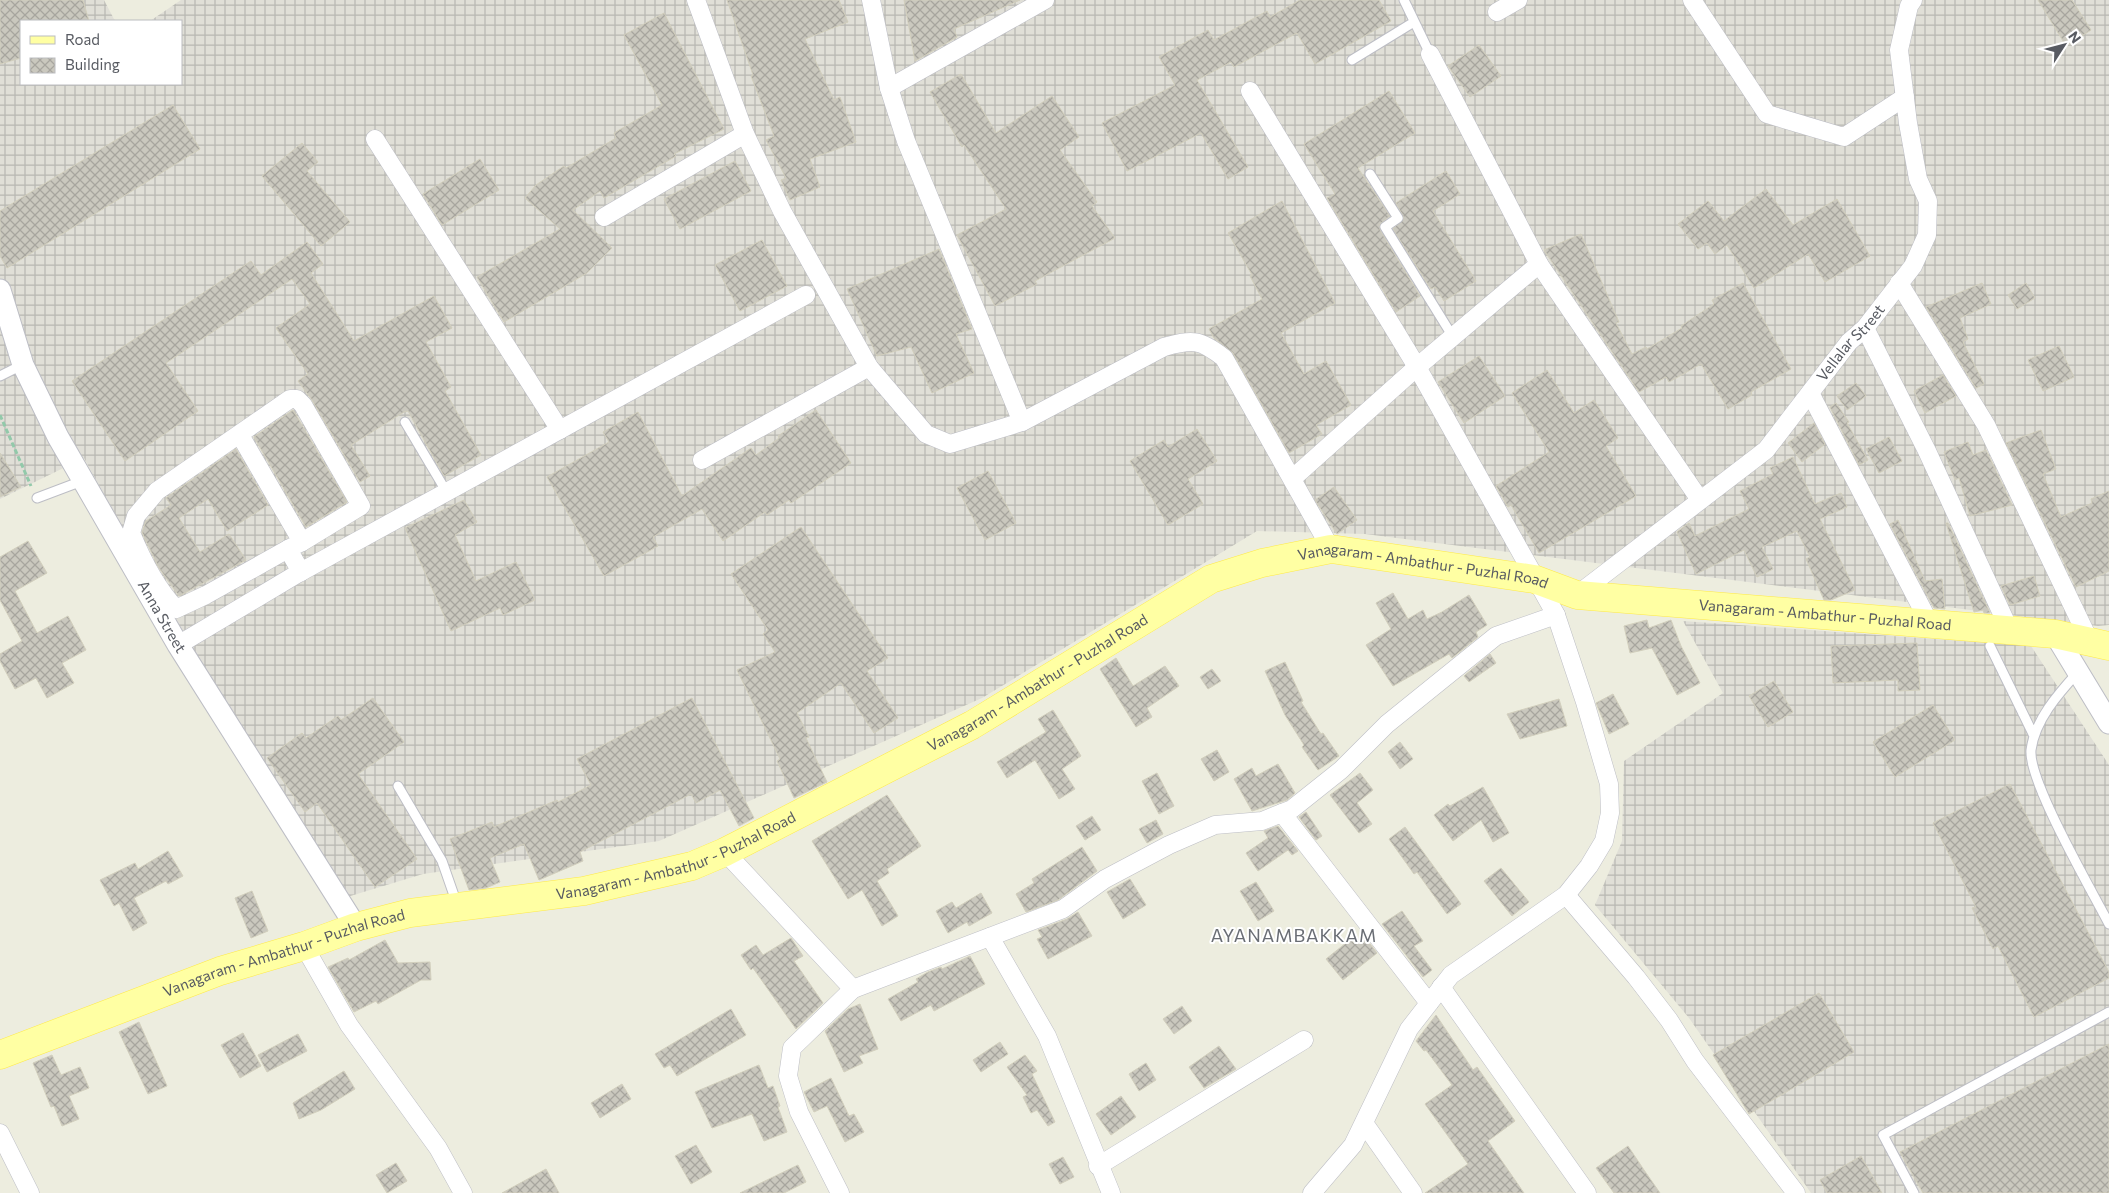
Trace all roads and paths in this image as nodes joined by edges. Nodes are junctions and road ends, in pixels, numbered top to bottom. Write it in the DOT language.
graph roads {
  1 [pos="696,0"];
  2 [pos="871,0"];
  3 [pos="1045,0"];
  4 [pos="1404,0"];
  5 [pos="1518,0"];
  6 [pos="1692,0"];
  7 [pos="1913,0"];
  8 [pos="1497,12"];
  9 [pos="1414,22"];
  10 [pos="1430,54"];
  11 [pos="1352,60"];
  12 [pos="889,88"];
  13 [pos="1250,91"];
  14 [pos="1905,97"];
  15 [pos="745,134"];
  16 [pos="375,139"];
  17 [pos="1370,174"];
  18 [pos="604,217"];
  19 [pos="1539,264"];
  20 [pos="1899,283"];
  21 [pos="0,290"];
  22 [pos="806,295"];
  23 [pos="1865,328"];
  24 [pos="1453,337"];
  25 [pos="23,365"];
  26 [pos="869,367"];
  27 [pos="1417,367"];
  28 [pos="0,376"];
  29 [pos="1810,393"];
  30 [pos="0,415"];
  31 [pos="405,422"];
  32 [pos="1022,422"];
  33 [pos="560,430"];
  34 [pos="240,435"];
  35 [pos="702,460"];
  36 [pos="1292,478"];
  37 [pos="82,481"];
  38 [pos="446,492"];
  39 [pos="37,498"];
  40 [pos="1700,500"];
  41 [pos="295,546"];
  42 [pos="1331,549"];
  43 [pos="302,572"];
  44 [pos="1534,579"];
  45 [pos="1577,595"];
  46 [pos="1556,615"];
  47 [pos="1930,624"];
  48 [pos="2055,634"];
  49 [pos="2000,638"];
  50 [pos="2100,644"];
  51 [pos="178,645"];
  52 [pos="2078,672"];
  53 [pos="2109,723"];
  54 [pos="2034,736"];
  55 [pos="398,786"];
  56 [pos="1282,813"];
  57 [pos="724,852"];
  58 [pos="1566,895"];
  59 [pos="458,907"];
  60 [pos="2109,924"];
  61 [pos="356,926"];
  62 [pos="990,937"];
  63 [pos="304,946"];
  64 [pos="1441,987"];
  65 [pos="853,989"];
  66 [pos="1429,1003"];
  67 [pos="2109,1012"];
  68 [pos="1304,1040"];
  69 [pos="0,1055"];
  70 [pos="1364,1124"];
  71 [pos="0,1133"];
  72 [pos="1098,1166"];
  73 [pos="30,1193"];
  74 [pos="463,1193"];
  75 [pos="840,1193"];
  76 [pos="1111,1193"];
  77 [pos="1312,1193"];
  78 [pos="1413,1193"];
  79 [pos="1587,1193"];
  80 [pos="1796,1193"];
  81 [pos="1914,1193"];
  1 -- 15 [label="street"];
  2 -- 12 [label="street"];
  3 -- 12 [label="street"];
  4 -- 9 [label="lane"];
  5 -- 8 [label="street"];
  6 -- 14 [label="street"];
  7 -- 14 [label="street, Vellalar Street"];
  9 -- 10 [label="lane"];
  9 -- 11 [label="lane"];
  10 -- 19 [label="street"];
  12 -- 32 [label="street"];
  13 -- 27 [label="street"];
  14 -- 20 [label="street, Vellalar Street"];
  15 -- 18 [label="street"];
  15 -- 26 [label="street"];
  16 -- 33 [label="street"];
  17 -- 24 [label="lane"];
  19 -- 24 [label="street"];
  19 -- 40 [label="street"];
  20 -- 23 [label="street, Vellalar Street"];
  20 -- 50 [label="street"];
  21 -- 25 [label="street, Anna Street"];
  22 -- 33 [label="street"];
  23 -- 29 [label="street, Vellalar Street"];
  23 -- 49 [label="street"];
  24 -- 27 [label="street"];
  25 -- 28 [label="lane"];
  25 -- 37 [label="street, Anna Street"];
  26 -- 32 [label="street"];
  26 -- 35 [label="street"];
  27 -- 36 [label="street"];
  27 -- 44 [label="street"];
  29 -- 40 [label="street, Vellalar Street"];
  29 -- 47 [label="street"];
  30 -- 39 [label="path"];
  31 -- 38 [label="lane"];
  32 -- 36 [label="street"];
  33 -- 38 [label="street"];
  34 -- 41 [label="street"];
  34 -- 41 [label="street"];
  34 -- 41 [label="street"];
  36 -- 42 [label="street"];
  37 -- 39 [label="lane"];
  37 -- 51 [label="street, Anna Street"];
  38 -- 43 [label="street"];
  40 -- 45 [label="street, Vellalar Street"];
  41 -- 43 [label="street"];
  42 -- 44 [label="main road, Vanagaram - Ambathur - Puzhal Road"];
  42 -- 57 [label="main road, Vanagaram - Ambathur - Puzhal Road"];
  43 -- 51 [label="street"];
  44 -- 45 [label="main road, Vanagaram - Ambathur - Puzhal Road"];
  44 -- 46 [label="street"];
  45 -- 47 [label="main road, Vanagaram - Ambathur - Puzhal Road"];
  46 -- 56 [label="street"];
  46 -- 58 [label="street"];
  47 -- 49 [label="main road, Vanagaram - Ambathur - Puzhal Road"];
  48 -- 49 [label="main road, Vanagaram - Ambathur - Puzhal Road"];
  48 -- 50 [label="main road, Vanagaram - Ambathur - Puzhal Road"];
  48 -- 52 [label="street"];
  49 -- 54 [label="lane"];
  51 -- 61 [label="street, Anna Street"];
  52 -- 53 [label="street"];
  52 -- 54 [label="lane"];
  54 -- 60 [label="lane"];
  55 -- 59 [label="lane"];
  56 -- 62 [label="street"];
  56 -- 66 [label="street"];
  57 -- 59 [label="main road, Vanagaram - Ambathur - Puzhal Road"];
  57 -- 65 [label="street"];
  58 -- 64 [label="street"];
  58 -- 80 [label="street"];
  59 -- 61 [label="main road, Vanagaram - Ambathur - Puzhal Road"];
  61 -- 63 [label="main road, Vanagaram - Ambathur - Puzhal Road"];
  62 -- 65 [label="street"];
  62 -- 72 [label="street"];
  63 -- 69 [label="main road, Vanagaram - Ambathur - Puzhal Road"];
  63 -- 74 [label="street"];
  64 -- 66 [label="street"];
  64 -- 79 [label="street"];
  65 -- 75 [label="street"];
  66 -- 70 [label="street"];
  67 -- 81 [label="lane"];
  68 -- 72 [label="street"];
  70 -- 77 [label="street"];
  70 -- 78 [label="street"];
  71 -- 73 [label="street"];
  72 -- 76 [label="street"];
}
